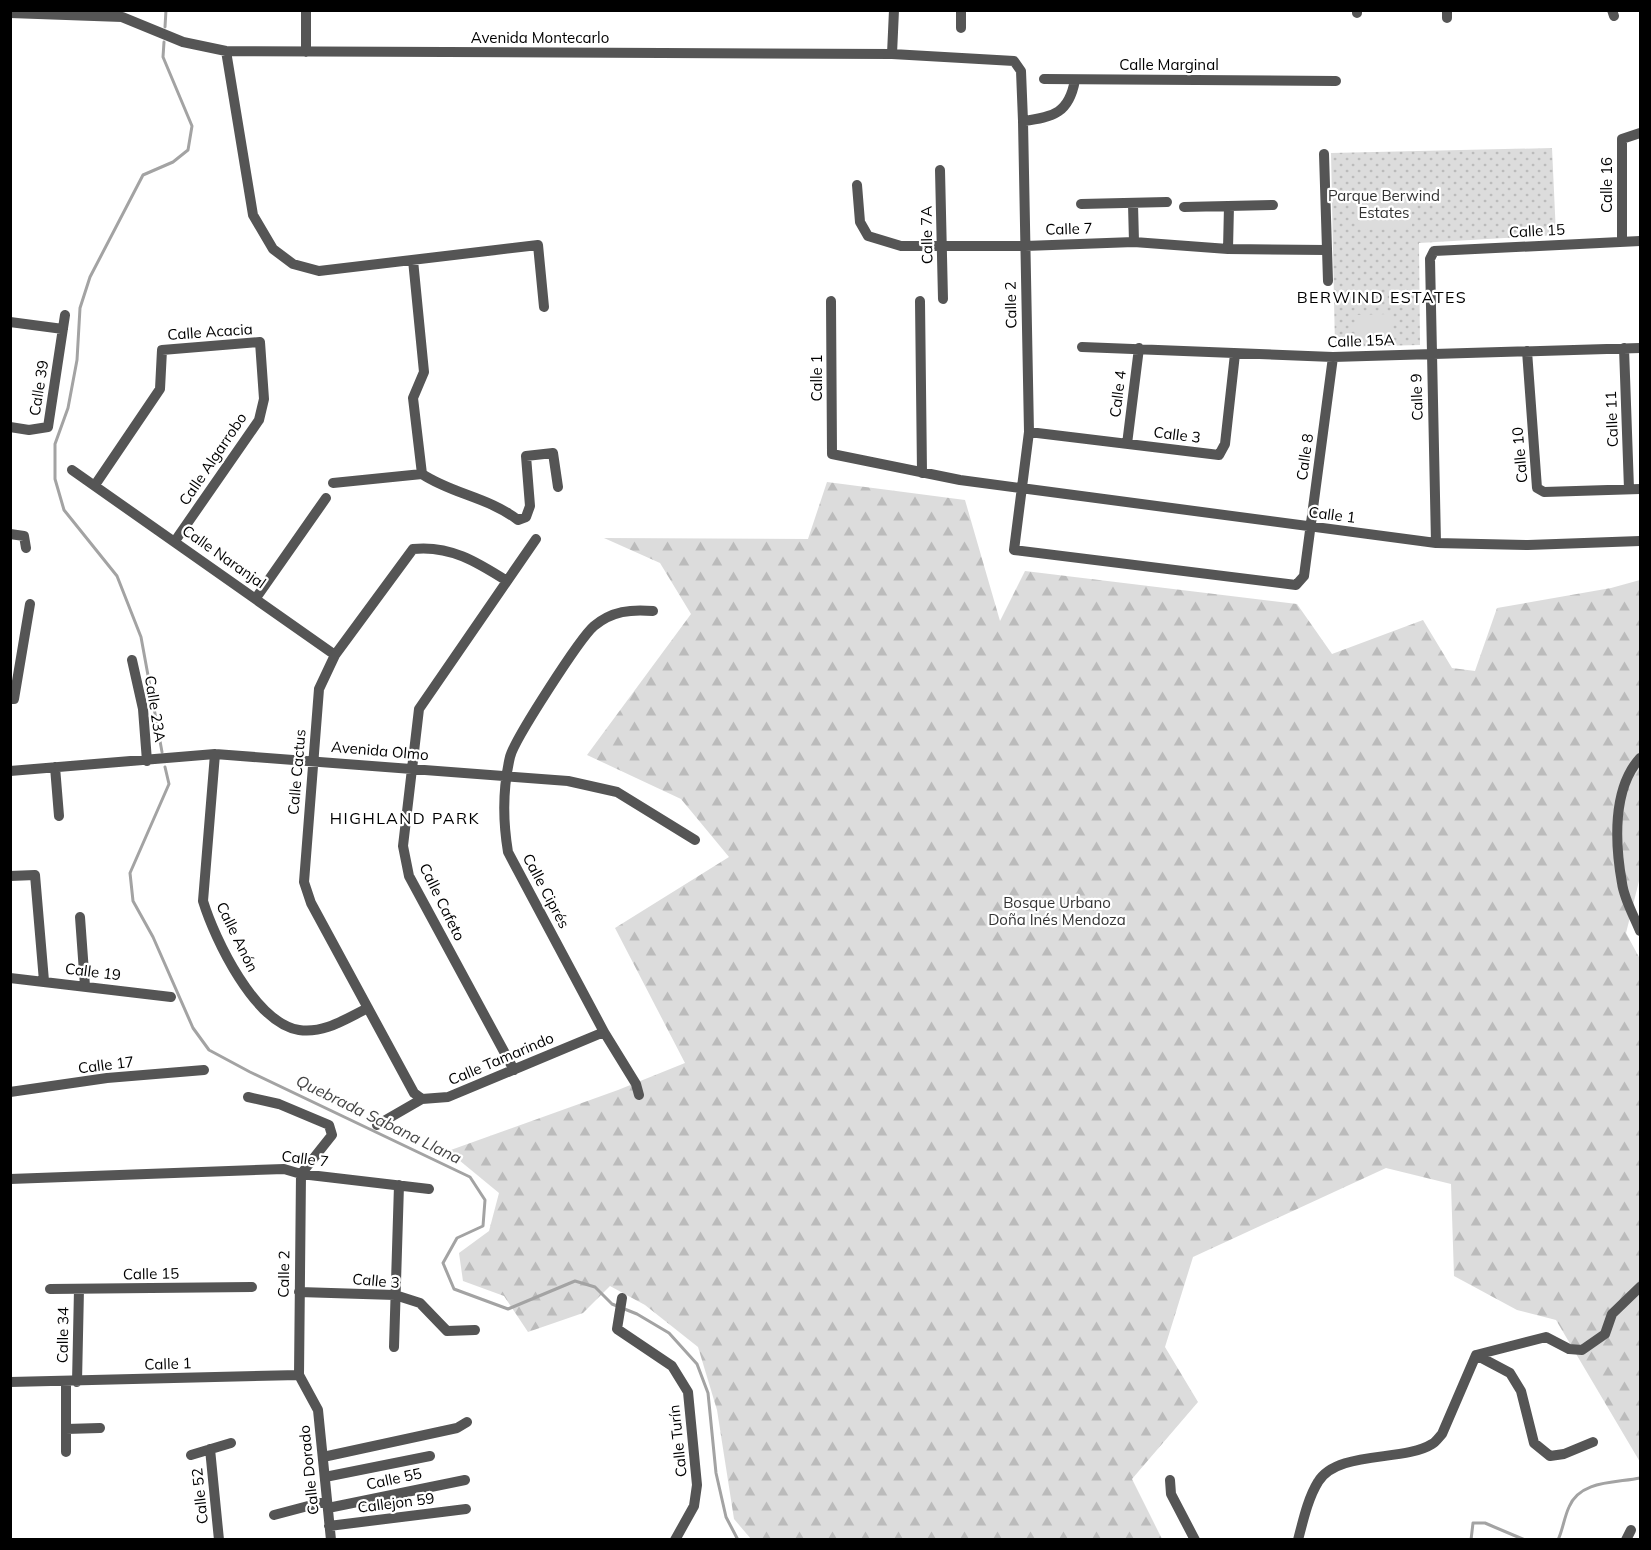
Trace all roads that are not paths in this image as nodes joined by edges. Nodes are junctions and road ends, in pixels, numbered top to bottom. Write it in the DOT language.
graph roads {
  1 [pos="306,10"];
  2 [pos="894,10"];
  3 [pos="962,10"];
  4 [pos="10,13"];
  5 [pos="44,13"];
  6 [pos="961,28"];
  7 [pos="226,51"];
  8 [pos="306,52"];
  9 [pos="892,54"];
  10 [pos="1044,79"];
  11 [pos="1075,80"];
  12 [pos="1336,81"];
  13 [pos="1023,121"];
  14 [pos="1636,135"];
  15 [pos="1324,154"];
  16 [pos="940,170"];
  17 [pos="857,185"];
  18 [pos="1167,202"];
  19 [pos="1081,204"];
  20 [pos="1133,204"];
  21 [pos="1273,205"];
  22 [pos="1228,206"];
  23 [pos="1184,207"];
  24 [pos="1134,242"];
  25 [pos="1622,242"];
  26 [pos="1641,242"];
  27 [pos="1025,246"];
  28 [pos="942,247"];
  29 [pos="1228,249"];
  30 [pos="1326,250"];
  31 [pos="1434,250"];
  32 [pos="413,260"];
  33 [pos="1328,281"];
  34 [pos="943,299"];
  35 [pos="831,301"];
  36 [pos="920,301"];
  37 [pos="544,307"];
  38 [pos="65,315"];
  39 [pos="10,322"];
  40 [pos="63,329"];
  41 [pos="1082,347"];
  42 [pos="1139,348"];
  43 [pos="1624,348"];
  44 [pos="1641,348"];
  45 [pos="1527,351"];
  46 [pos="1430,353"];
  47 [pos="260,354"];
  48 [pos="1235,354"];
  49 [pos="1333,357"];
  50 [pos="10,428"];
  51 [pos="1029,432"];
  52 [pos="1127,444"];
  53 [pos="72,470"];
  54 [pos="422,474"];
  55 [pos="922,474"];
  56 [pos="333,483"];
  57 [pos="95,484"];
  58 [pos="558,487"];
  59 [pos="1021,489"];
  60 [pos="1635,489"];
  61 [pos="326,498"];
  62 [pos="1310,528"];
  63 [pos="10,534"];
  64 [pos="536,539"];
  65 [pos="175,541"];
  66 [pos="1641,541"];
  67 [pos="1436,543"];
  68 [pos="26,548"];
  69 [pos="507,581"];
  70 [pos="1289,584"];
  71 [pos="256,598"];
  72 [pos="30,604"];
  73 [pos="653,611"];
  74 [pos="335,655"];
  75 [pos="132,660"];
  76 [pos="10,699"];
  77 [pos="214,754"];
  78 [pos="1641,758"];
  79 [pos="312,759"];
  80 [pos="147,761"];
  81 [pos="56,767"];
  82 [pos="410,769"];
  83 [pos="10,771"];
  84 [pos="508,777"];
  85 [pos="58,816"];
  86 [pos="695,840"];
  87 [pos="10,876"];
  88 [pos="80,917"];
  89 [pos="1641,931"];
  90 [pos="10,978"];
  91 [pos="44,981"];
  92 [pos="85,986"];
  93 [pos="171,997"];
  94 [pos="368,1008"];
  95 [pos="604,1032"];
  96 [pos="204,1070"];
  97 [pos="514,1070"];
  98 [pos="10,1092"];
  99 [pos="639,1095"];
  100 [pos="248,1098"];
  101 [pos="422,1099"];
  102 [pos="377,1125"];
  103 [pos="301,1174"];
  104 [pos="10,1179"];
  105 [pos="399,1185"];
  106 [pos="429,1189"];
  107 [pos="252,1287"];
  108 [pos="1641,1287"];
  109 [pos="50,1289"];
  110 [pos="79,1290"];
  111 [pos="299,1292"];
  112 [pos="395,1295"];
  113 [pos="622,1298"];
  114 [pos="475,1330"];
  115 [pos="394,1347"];
  116 [pos="1476,1355"];
  117 [pos="298,1375"];
  118 [pos="10,1382"];
  119 [pos="72,1382"];
  120 [pos="466,1422"];
  121 [pos="100,1428"];
  122 [pos="66,1429"];
  123 [pos="1593,1442"];
  124 [pos="231,1443"];
  125 [pos="210,1449"];
  126 [pos="66,1452"];
  127 [pos="191,1455"];
  128 [pos="430,1456"];
  129 [pos="323,1457"];
  130 [pos="325,1477"];
  131 [pos="465,1480"];
  132 [pos="1170,1480"];
  133 [pos="327,1505"];
  134 [pos="466,1509"];
  135 [pos="274,1515"];
  136 [pos="329,1526"];
  137 [pos="219,1539"];
  138 [pos="331,1539"];
  139 [pos="675,1539"];
  140 [pos="1195,1539"];
  141 [pos="1298,1539"];
  1 -- 8 [label="street"];
  2 -- 9 [label="street"];
  3 -- 6 [label="street"];
  4 -- 5 [label="street, Avenida Montecarlo"];
  5 -- 7 [label="street, Avenida Montecarlo"];
  7 -- 8 [label="street, Avenida Montecarlo"];
  7 -- 32 [label="street"];
  8 -- 9 [label="street, Avenida Montecarlo"];
  9 -- 13 [label="street, Avenida Montecarlo"];
  10 -- 11 [label="street, Calle Marginal"];
  11 -- 12 [label="street, Calle Marginal"];
  11 -- 13 [label="street"];
  13 -- 27 [label="street, Calle 2"];
  14 -- 25 [label="street, Calle 16"];
  15 -- 30 [label="street"];
  16 -- 28 [label="street, Calle 7A"];
  17 -- 28 [label="street, Calle 7"];
  18 -- 20 [label="street"];
  19 -- 20 [label="street"];
  20 -- 24 [label="street"];
  21 -- 22 [label="street"];
  22 -- 23 [label="street"];
  22 -- 29 [label="street"];
  24 -- 27 [label="street, Calle 7"];
  24 -- 29 [label="street, Calle 7"];
  25 -- 26 [label="street, Calle 15"];
  25 -- 31 [label="street, Calle 15"];
  27 -- 28 [label="street, Calle 7"];
  27 -- 51 [label="street, Calle 2"];
  28 -- 34 [label="street, Calle 7A"];
  29 -- 30 [label="street, Calle 7"];
  30 -- 33 [label="street"];
  31 -- 46 [label="street, Calle 9"];
  32 -- 37 [label="street"];
  32 -- 54 [label="street"];
  35 -- 55 [label="street, Calle 1"];
  36 -- 55 [label="street"];
  38 -- 40 [label="street, Calle 39"];
  39 -- 40 [label="street"];
  40 -- 50 [label="street, Calle 39"];
  41 -- 42 [label="street, Calle 15A"];
  42 -- 48 [label="street, Calle 15A"];
  42 -- 52 [label="street, Calle 4"];
  43 -- 44 [label="street, Calle 15A"];
  43 -- 45 [label="street, Calle 15A"];
  43 -- 60 [label="street, Calle 11"];
  45 -- 46 [label="street, Calle 15A"];
  45 -- 60 [label="street, Calle 10"];
  46 -- 49 [label="street, Calle 15A"];
  46 -- 67 [label="street, Calle 9"];
  47 -- 57 [label="street, Calle Acacia"];
  47 -- 65 [label="street, Calle Algarrobo"];
  48 -- 49 [label="street, Calle 15A"];
  48 -- 52 [label="street, Calle 3"];
  49 -- 62 [label="street, Calle 8"];
  51 -- 52 [label="street, Calle 3"];
  51 -- 59 [label="street, Calle 2"];
  53 -- 57 [label="street, Calle Naranjal"];
  54 -- 56 [label="street"];
  54 -- 58 [label="street"];
  55 -- 59 [label="street, Calle 1"];
  57 -- 65 [label="street, Calle Naranjal"];
  59 -- 62 [label="street, Calle 1"];
  59 -- 70 [label="street, Calle 2"];
  61 -- 71 [label="street"];
  62 -- 67 [label="street, Calle 1"];
  62 -- 70 [label="street, Calle 8"];
  63 -- 68 [label="street"];
  64 -- 69 [label="street, Calle Cafeto"];
  65 -- 71 [label="street, Calle Naranjal"];
  66 -- 67 [label="street, Calle 1"];
  69 -- 74 [label="street, Calle Cactus"];
  69 -- 82 [label="street, Calle Cafeto"];
  71 -- 74 [label="street, Calle Naranjal"];
  72 -- 76 [label="street"];
  73 -- 84 [label="street, Calle Ciprés"];
  74 -- 79 [label="street, Calle Cactus"];
  75 -- 80 [label="street, Calle 23A"];
  77 -- 79 [label="street, Avenida Olmo"];
  77 -- 80 [label="street, Avenida Olmo"];
  77 -- 94 [label="street, Calle Anón"];
  78 -- 89 [label="street"];
  79 -- 82 [label="street, Avenida Olmo"];
  79 -- 94 [label="street, Calle Cactus"];
  80 -- 81 [label="street, Avenida Olmo"];
  81 -- 83 [label="street, Avenida Olmo"];
  81 -- 85 [label="street"];
  82 -- 84 [label="street, Avenida Olmo"];
  82 -- 97 [label="street, Calle Cafeto"];
  84 -- 86 [label="street, Avenida Olmo"];
  84 -- 95 [label="street, Calle Ciprés"];
  87 -- 91 [label="street"];
  88 -- 92 [label="street"];
  90 -- 91 [label="street, Calle 19"];
  91 -- 92 [label="street, Calle 19"];
  92 -- 93 [label="street, Calle 19"];
  94 -- 101 [label="street, Calle Cactus"];
  95 -- 97 [label="street, Calle Tamarindo"];
  95 -- 99 [label="street, Calle Ciprés"];
  96 -- 98 [label="street, Calle 17"];
  97 -- 101 [label="street, Calle Tamarindo"];
  100 -- 103 [label="street"];
  101 -- 102 [label="street, Calle Tamarindo"];
  103 -- 104 [label="street, Calle 7"];
  103 -- 105 [label="street, Calle 7"];
  103 -- 111 [label="street, Calle 2"];
  105 -- 106 [label="street, Calle 7"];
  105 -- 112 [label="street"];
  107 -- 110 [label="street, Calle 15"];
  108 -- 116 [label="street"];
  109 -- 110 [label="street, Calle 15"];
  110 -- 119 [label="street, Calle 34"];
  111 -- 112 [label="street, Calle 3"];
  111 -- 117 [label="street, Calle 2"];
  112 -- 114 [label="street, Calle 3"];
  112 -- 115 [label="street"];
  113 -- 139 [label="street, Calle Turín"];
  116 -- 123 [label="street"];
  116 -- 141 [label="street"];
  117 -- 119 [label="street, Calle 1"];
  117 -- 129 [label="street, Calle Dorado"];
  118 -- 119 [label="street, Calle 1"];
  119 -- 122 [label="street, Calle 34"];
  120 -- 129 [label="street"];
  121 -- 122 [label="street"];
  122 -- 126 [label="street, Calle 34"];
  124 -- 125 [label="street"];
  125 -- 127 [label="street"];
  125 -- 137 [label="street, Calle 52"];
  128 -- 130 [label="street"];
  129 -- 130 [label="street, Calle Dorado"];
  130 -- 133 [label="street, Calle Dorado"];
  131 -- 133 [label="street, Calle 55"];
  132 -- 140 [label="street"];
  133 -- 135 [label="street, Calle 55"];
  133 -- 136 [label="street, Calle Dorado"];
  134 -- 136 [label="street, Callejon 59"];
  136 -- 138 [label="street, Calle Dorado"];
}
